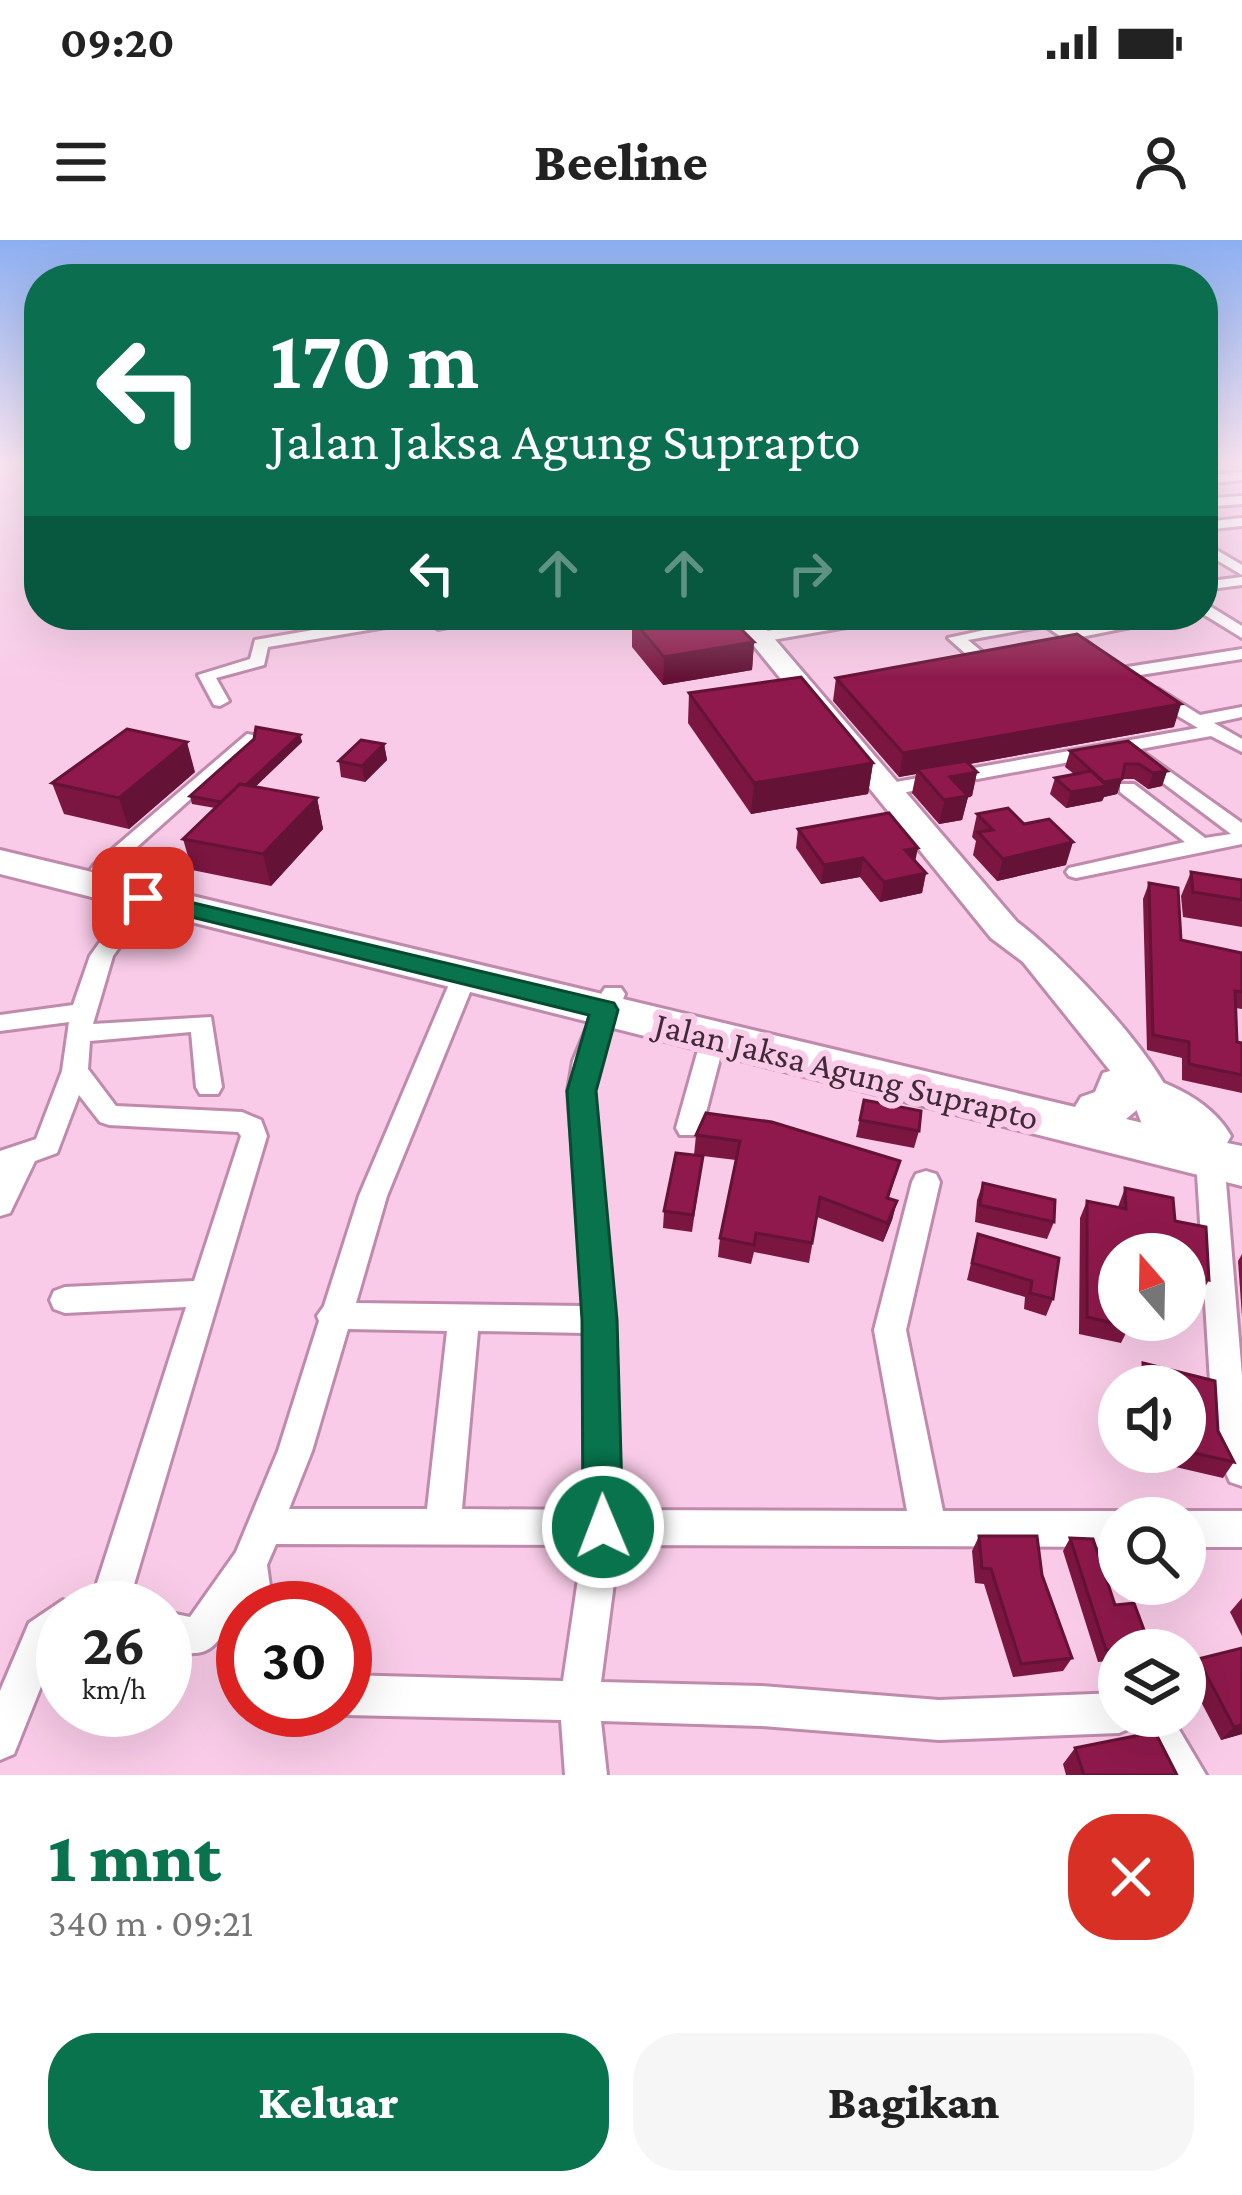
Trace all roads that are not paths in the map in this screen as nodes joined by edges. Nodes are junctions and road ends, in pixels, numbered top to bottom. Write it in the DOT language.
graph roads {
  1 [pos="1242,616"];
  2 [pos="1218,617"];
  3 [pos="1221,619"];
  4 [pos="339,630"];
  5 [pos="753,630"];
  6 [pos="991,630"];
  7 [pos="1056,630"];
  8 [pos="1119,630"];
  9 [pos="1242,633"];
  10 [pos="1070,643"];
  11 [pos="1242,654"];
  12 [pos="1012,656"];
  13 [pos="1121,673"];
  14 [pos="220,701"];
  15 [pos="1242,712"];
  16 [pos="1202,726"];
  17 [pos="247,739"];
  18 [pos="1242,747"];
  19 [pos="1130,748"];
  20 [pos="1127,788"];
  21 [pos="885,790"];
  22 [pos="1242,835"];
  23 [pos="1201,845"];
  24 [pos="0,846"];
  25 [pos="0,862"];
  26 [pos="101,869"];
  27 [pos="1076,872"];
  28 [pos="143,898"];
  29 [pos="465,975"];
  30 [pos="609,1002"];
  31 [pos="0,1023"];
  32 [pos="80,1023"];
  33 [pos="713,1040"];
  34 [pos="75,1071"];
  35 [pos="208,1087"];
  36 [pos="689,1128"];
  37 [pos="1169,1129"];
  38 [pos="12,1160"];
  39 [pos="926,1182"];
  40 [pos="0,1205"];
  41 [pos="206,1293"];
  42 [pos="64,1300"];
  43 [pos="332,1316"];
  44 [pos="464,1319"];
  45 [pos="600,1320"];
  46 [pos="1242,1470"];
  47 [pos="442,1525"];
  48 [pos="269,1526"];
  49 [pos="928,1526"];
  50 [pos="603,1527"];
  51 [pos="1098,1529"];
  52 [pos="1206,1529"];
  53 [pos="1242,1529"];
  54 [pos="249,1565"];
  55 [pos="116,1581"];
  56 [pos="251,1581"];
  57 [pos="192,1636"];
  58 [pos="36,1651"];
  59 [pos="372,1696"];
  60 [pos="579,1704"];
  61 [pos="1098,1714"];
  62 [pos="1161,1737"];
  63 [pos="0,1740"];
  64 [pos="586,1775"];
  65 [pos="1185,1775"];
  1 -- 3 [label="street"];
  2 -- 3 [label="street"];
  3 -- 9 [label="street"];
  4 -- 14 [label="street"];
  5 -- 21 [label="main road"];
  6 -- 12 [label="street"];
  7 -- 10 [label="street"];
  8 -- 10 [label="street"];
  10 -- 13 [label="street"];
  11 -- 13 [label="street"];
  13 -- 16 [label="street"];
  15 -- 16 [label="street"];
  16 -- 18 [label="street"];
  16 -- 19 [label="street"];
  17 -- 26 [label="street"];
  19 -- 21 [label="street"];
  19 -- 22 [label="street"];
  20 -- 23 [label="street"];
  21 -- 37 [label="main road"];
  22 -- 23 [label="street"];
  23 -- 27 [label="street"];
  24 -- 26 [label="highway, Jalan Jaksa Agung Suprapto"];
  25 -- 28 [label="highway, Jalan Jaksa Agung Suprapto"];
  26 -- 30 [label="highway, Jalan Jaksa Agung Suprapto"];
  28 -- 29 [label="highway, Jalan Jaksa Agung Suprapto"];
  28 -- 32 [label="street"];
  29 -- 30 [label="highway, Jalan Jaksa Agung Suprapto"];
  29 -- 43 [label="street"];
  30 -- 33 [label="highway, Jalan Jaksa Agung Suprapto"];
  30 -- 37 [label="highway, Jalan Jaksa Agung Suprapto"];
  30 -- 45 [label="street"];
  31 -- 32 [label="street"];
  32 -- 34 [label="street"];
  32 -- 35 [label="street"];
  33 -- 36 [label="street"];
  33 -- 37 [label="highway, Jalan Jaksa Agung Suprapto"];
  34 -- 38 [label="street"];
  34 -- 41 [label="street"];
  37 -- 46 [label="street"];
  38 -- 40 [label="street"];
  39 -- 49 [label="street"];
  41 -- 42 [label="street"];
  41 -- 55 [label="street"];
  43 -- 44 [label="street"];
  43 -- 48 [label="street"];
  44 -- 45 [label="street"];
  44 -- 47 [label="street"];
  45 -- 50 [label="street"];
  47 -- 48 [label="street"];
  47 -- 50 [label="street"];
  48 -- 54 [label="street"];
  49 -- 50 [label="street"];
  49 -- 51 [label="street"];
  50 -- 60 [label="street"];
  52 -- 53 [label="street"];
  54 -- 56 [label="street"];
  54 -- 57 [label="street"];
  58 -- 63 [label="street"];
  59 -- 60 [label="street"];
  60 -- 61 [label="street"];
  60 -- 64 [label="street"];
  62 -- 65 [label="street"];
}
